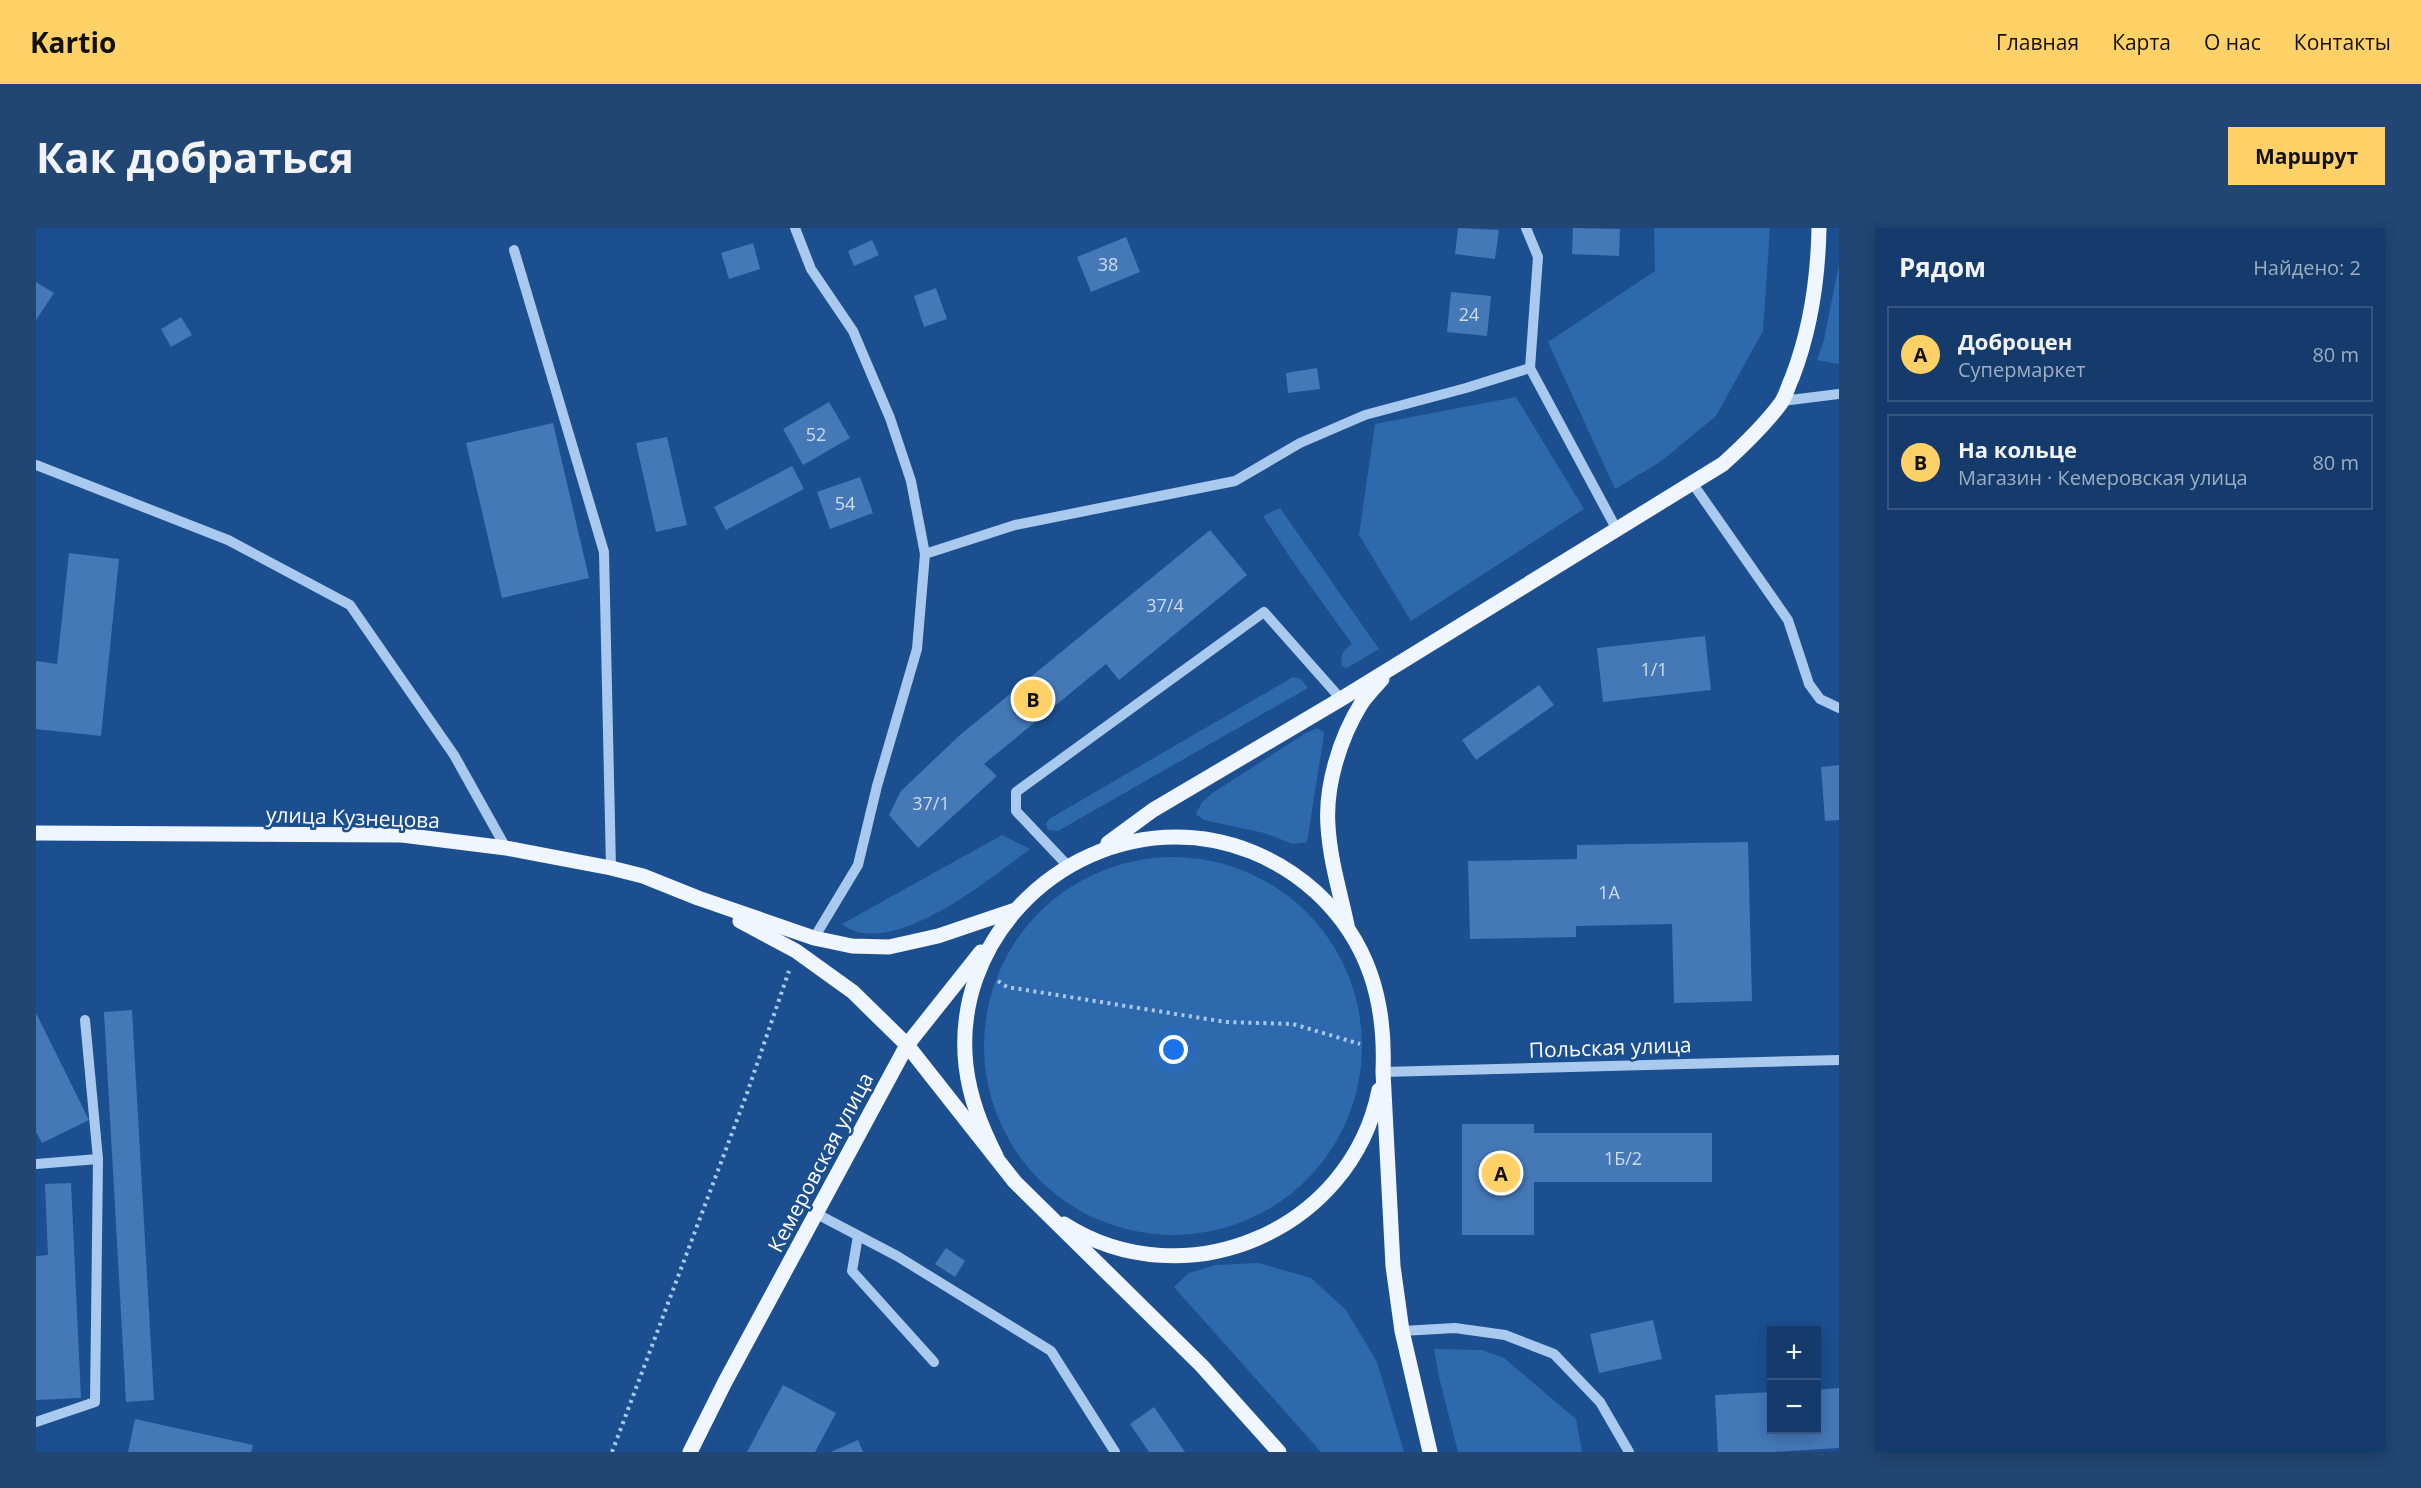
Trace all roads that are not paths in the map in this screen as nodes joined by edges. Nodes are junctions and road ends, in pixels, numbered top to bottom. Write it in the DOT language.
graph roads {
  1 [pos="795,228"];
  2 [pos="1526,228"];
  3 [pos="1818,228"];
  4 [pos="514,250"];
  5 [pos="1530,368"];
  6 [pos="1839,394"];
  7 [pos="1782,401"];
  8 [pos="36,465"];
  9 [pos="1693,484"];
  10 [pos="1617,531"];
  11 [pos="925,554"];
  12 [pos="1390,669"];
  13 [pos="1341,699"];
  14 [pos="1839,708"];
  15 [pos="36,833"];
  16 [pos="506,848"];
  17 [pos="1096,852"];
  18 [pos="1068,866"];
  19 [pos="611,868"];
  20 [pos="698,898"];
  21 [pos="1015,910"];
  22 [pos="1348,928"];
  23 [pos="814,938"];
  24 [pos="85,1020"];
  25 [pos="907,1045"];
  26 [pos="1839,1060"];
  27 [pos="1383,1072"];
  28 [pos="996,1155"];
  29 [pos="98,1159"];
  30 [pos="36,1164"];
  31 [pos="1037,1205"];
  32 [pos="817,1214"];
  33 [pos="858,1236"];
  34 [pos="1402,1331"];
  35 [pos="934,1362"];
  36 [pos="36,1422"];
  37 [pos="690,1452"];
  38 [pos="1115,1452"];
  39 [pos="1280,1452"];
  40 [pos="1430,1452"];
  41 [pos="1629,1452"];
  1 -- 11 [label="street"];
  2 -- 5 [label="street"];
  3 -- 7 [label="main road"];
  4 -- 19 [label="street"];
  5 -- 10 [label="street"];
  5 -- 11 [label="street"];
  6 -- 7 [label="street"];
  7 -- 9 [label="main road"];
  8 -- 16 [label="street"];
  9 -- 10 [label="main road"];
  9 -- 14 [label="street"];
  10 -- 12 [label="main road"];
  11 -- 23 [label="street"];
  12 -- 13 [label="main road"];
  12 -- 22 [label="main road"];
  13 -- 17 [label="main road"];
  13 -- 18 [label="street"];
  15 -- 16 [label="main road, улица Кузнецова"];
  16 -- 19 [label="main road, улица Кузнецова"];
  17 -- 18 [label="main road"];
  17 -- 22 [label="main road"];
  18 -- 21 [label="main road"];
  19 -- 20 [label="main road, улица Кузнецова"];
  20 -- 23 [label="main road"];
  20 -- 25 [label="main road"];
  21 -- 23 [label="main road"];
  21 -- 25 [label="main road, Кемеровская улица"];
  21 -- 28 [label="main road"];
  22 -- 27 [label="main road"];
  24 -- 29 [label="street"];
  25 -- 28 [label="main road"];
  25 -- 32 [label="main road, Кемеровская улица"];
  26 -- 27 [label="street, Польская улица"];
  27 -- 31 [label="main road"];
  27 -- 34 [label="main road"];
  28 -- 31 [label="main road"];
  29 -- 30 [label="street"];
  29 -- 36 [label="street"];
  31 -- 39 [label="main road"];
  32 -- 33 [label="street"];
  32 -- 37 [label="main road, Кемеровская улица"];
  33 -- 35 [label="street"];
  33 -- 38 [label="street"];
  34 -- 40 [label="main road"];
  34 -- 41 [label="street"];
}
